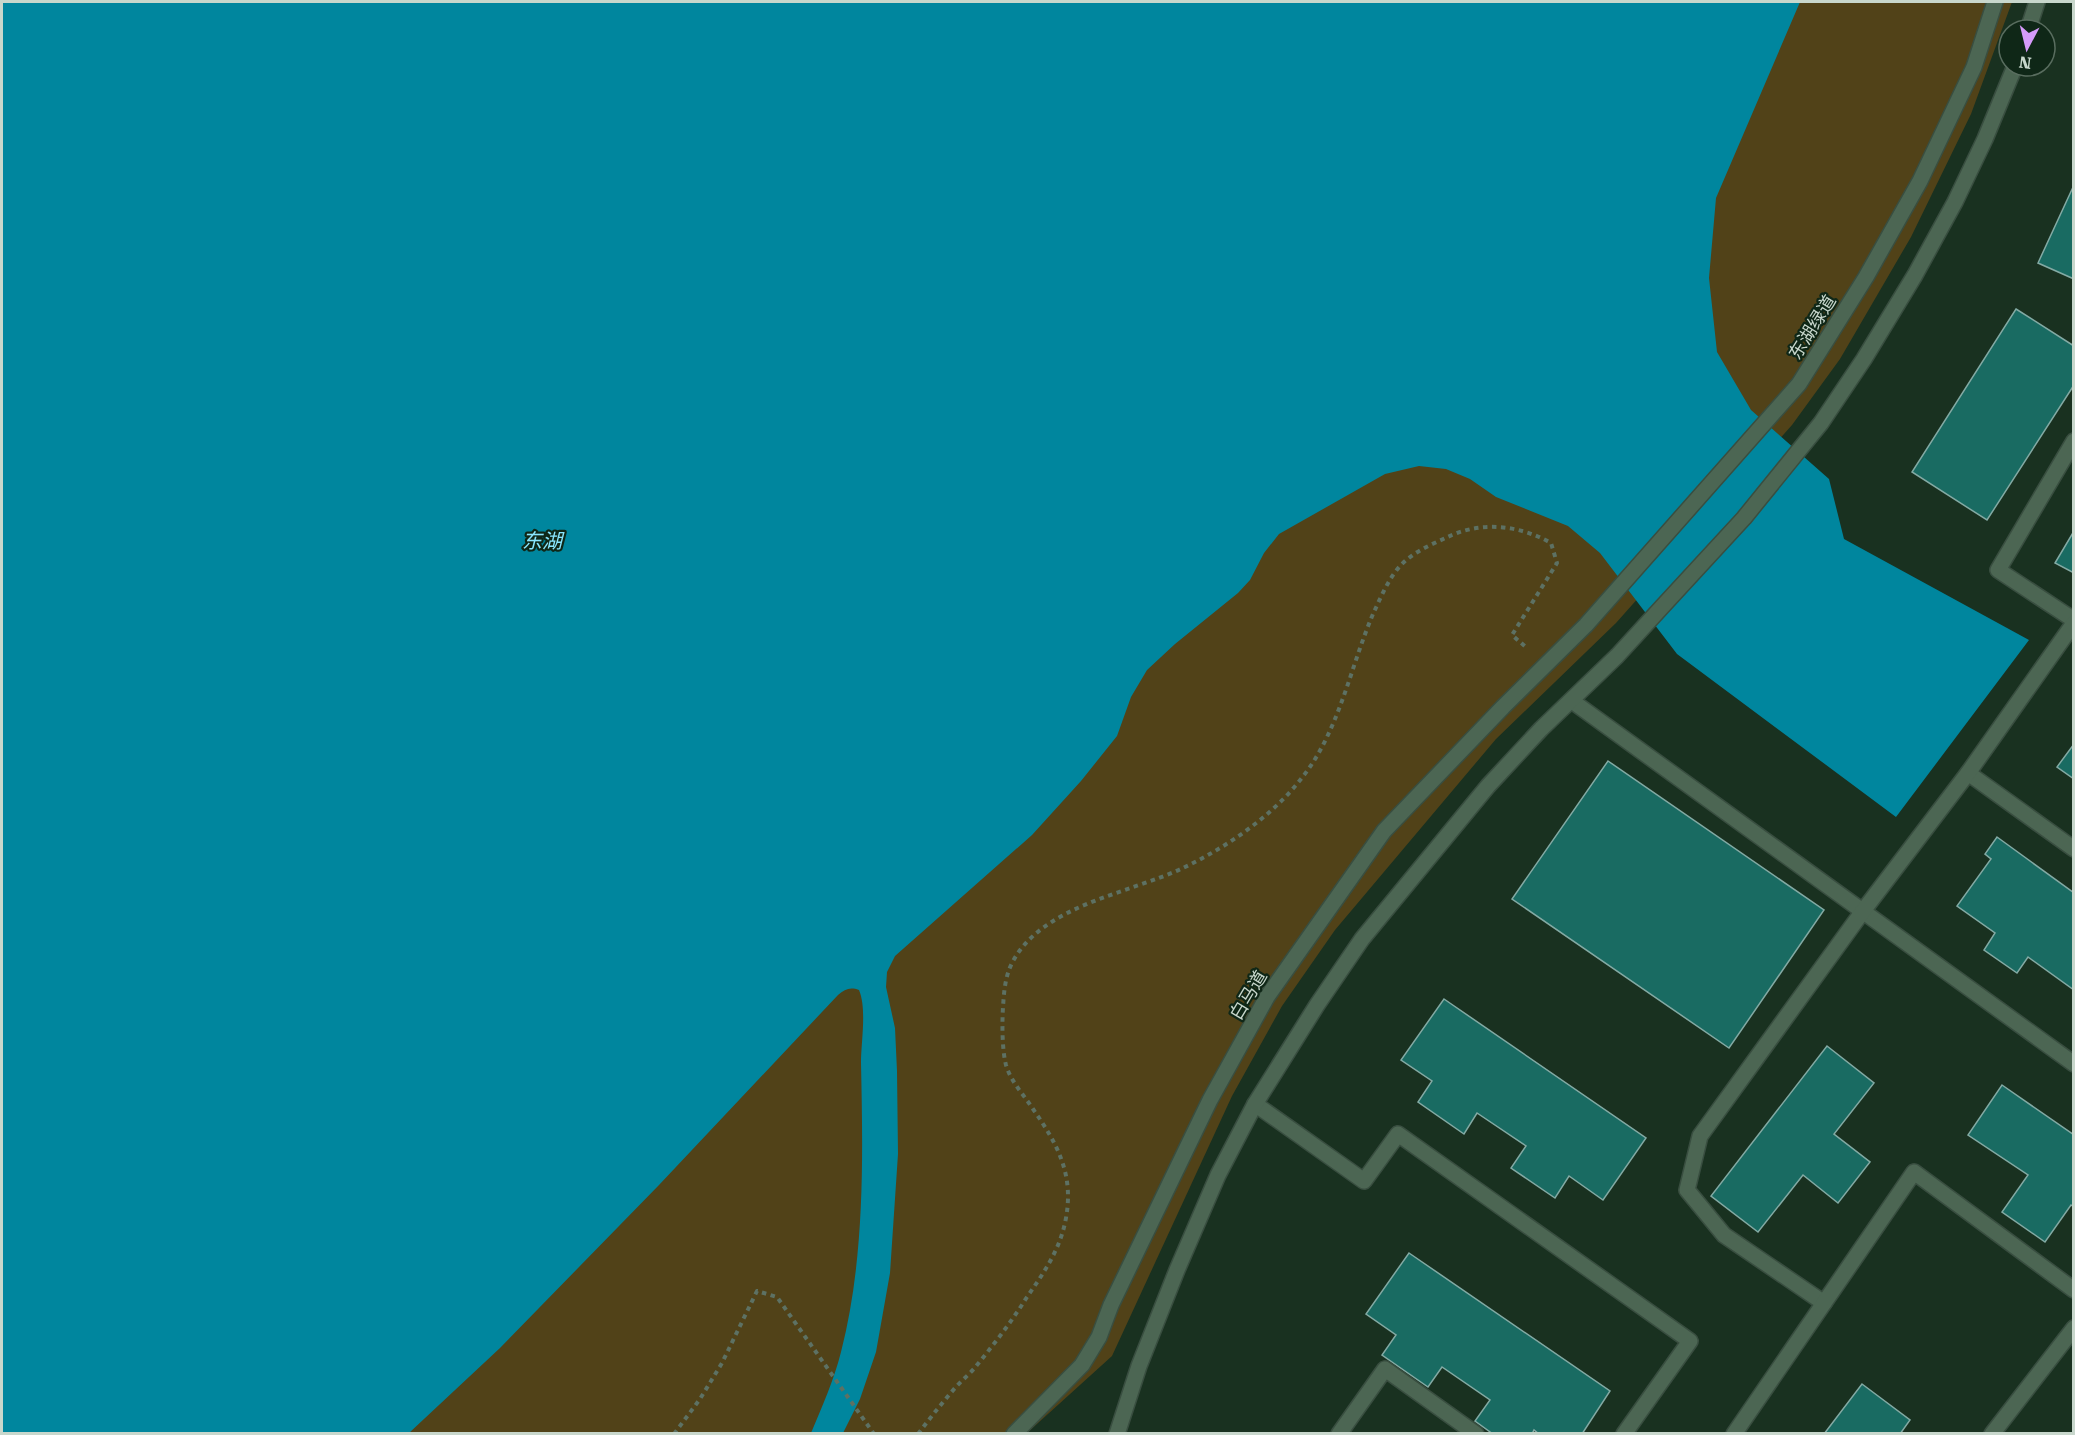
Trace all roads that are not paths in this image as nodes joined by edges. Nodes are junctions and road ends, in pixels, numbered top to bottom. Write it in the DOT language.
graph roads {
  1 [pos="1995,2"];
  2 [pos="2037,2"];
  3 [pos="2032,18"];
  4 [pos="2011,78"];
  5 [pos="2073,441"];
  6 [pos="2073,621"];
  7 [pos="1586,625"];
  8 [pos="1572,701"];
  9 [pos="1968,773"];
  10 [pos="2073,849"];
  11 [pos="1863,911"];
  12 [pos="2073,1064"];
  13 [pos="1255,1104"];
  14 [pos="2073,1290"];
  15 [pos="1824,1303"];
  16 [pos="2073,1328"];
  17 [pos="1014,1434"];
  18 [pos="1117,1434"];
  19 [pos="1339,1434"];
  20 [pos="1476,1434"];
  21 [pos="1624,1434"];
  22 [pos="1734,1434"];
  23 [pos="1992,1434"];
  1 -- 7 [label="street, 东湖绿道"];
  2 -- 3 [label="street"];
  4 -- 8 [label="street"];
  5 -- 6 [label="street"];
  6 -- 9 [label="street"];
  7 -- 17 [label="street, 白马道"];
  8 -- 11 [label="street"];
  8 -- 13 [label="street"];
  9 -- 10 [label="street"];
  9 -- 11 [label="street"];
  11 -- 12 [label="street"];
  11 -- 15 [label="street"];
  13 -- 18 [label="street"];
  13 -- 21 [label="street"];
  14 -- 15 [label="street"];
  15 -- 22 [label="street"];
  16 -- 23 [label="street"];
  19 -- 20 [label="street"];
}
